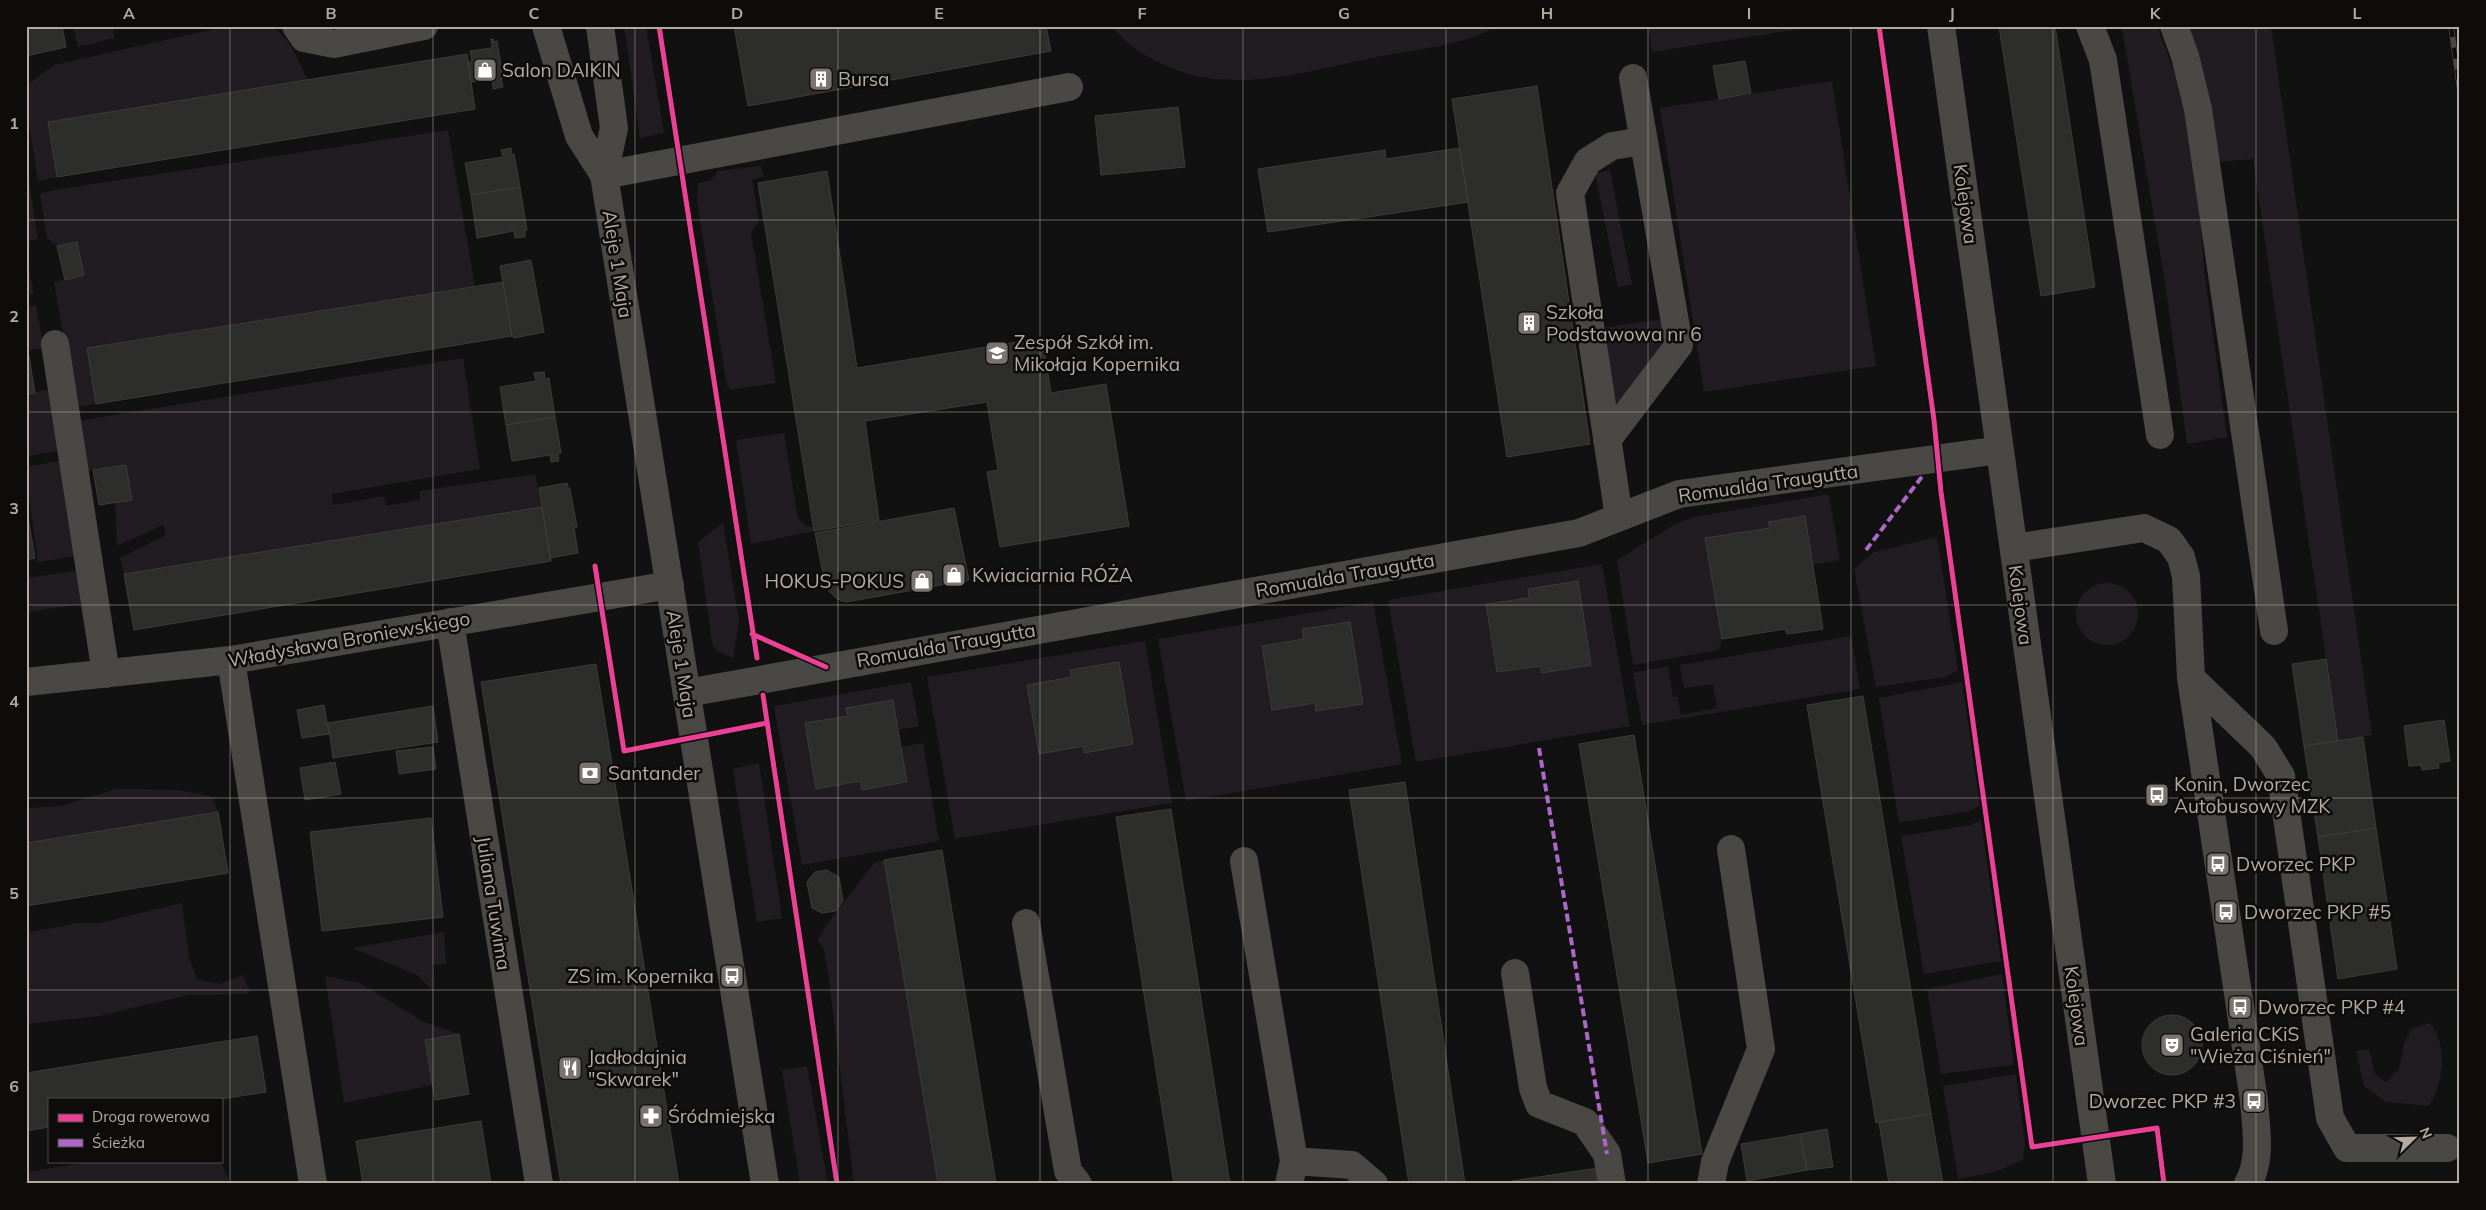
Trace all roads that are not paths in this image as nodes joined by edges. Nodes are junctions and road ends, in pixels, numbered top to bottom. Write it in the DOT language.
graph roads {
  1 [pos="296,26"];
  2 [pos="424,26"];
  3 [pos="546,26"];
  4 [pos="600,26"];
  5 [pos="1941,26"];
  6 [pos="2090,26"];
  7 [pos="2174,26"];
  8 [pos="1633,78"];
  9 [pos="1069,87"];
  10 [pos="1644,141"];
  11 [pos="604,175"];
  12 [pos="55,344"];
  13 [pos="2160,435"];
  14 [pos="1607,440"];
  15 [pos="2000,450"];
  16 [pos="1619,517"];
  17 [pos="2014,548"];
  18 [pos="670,585"];
  19 [pos="450,622"];
  20 [pos="2274,631"];
  21 [pos="231,660"];
  22 [pos="106,674"];
  23 [pos="2191,678"];
  24 [pos="26,682"];
  25 [pos="687,693"];
  26 [pos="1731,849"];
  27 [pos="1244,861"];
  28 [pos="1026,923"];
  29 [pos="1515,973"];
  30 [pos="2447,1148"];
  31 [pos="1292,1172"];
  32 [pos="313,1184"];
  33 [pos="539,1184"];
  34 [pos="765,1184"];
  35 [pos="1078,1184"];
  36 [pos="1374,1184"];
  37 [pos="1612,1184"];
  38 [pos="1711,1184"];
  39 [pos="2102,1184"];
  40 [pos="2248,1184"];
  1 -- 2 [label="street"];
  3 -- 11 [label="street, Aleje 1 Maja"];
  4 -- 11 [label="street, Aleje 1 Maja"];
  5 -- 15 [label="street, Kolejowa"];
  6 -- 13 [label="street"];
  7 -- 20 [label="street"];
  8 -- 10 [label="street"];
  9 -- 11 [label="street"];
  10 -- 14 [label="street"];
  10 -- 14 [label="street"];
  11 -- 18 [label="street, Aleje 1 Maja"];
  12 -- 22 [label="street"];
  14 -- 16 [label="street"];
  15 -- 16 [label="street, Romualda Traugutta"];
  15 -- 17 [label="street, Kolejowa"];
  16 -- 25 [label="street, Romualda Traugutta"];
  17 -- 23 [label="street"];
  17 -- 39 [label="street, Kolejowa"];
  18 -- 19 [label="street, Władysława Broniewskiego"];
  18 -- 25 [label="street, Aleje 1 Maja"];
  19 -- 21 [label="street, Władysława Broniewskiego"];
  19 -- 33 [label="street, Juliana Tuwima"];
  21 -- 22 [label="street, Władysława Broniewskiego"];
  21 -- 32 [label="street"];
  22 -- 24 [label="street, Władysława Broniewskiego"];
  23 -- 30 [label="street"];
  23 -- 40 [label="street"];
  25 -- 34 [label="street, Aleje 1 Maja"];
  26 -- 38 [label="street"];
  27 -- 31 [label="street"];
  28 -- 35 [label="street"];
  29 -- 37 [label="street"];
  31 -- 36 [label="street"];
}
